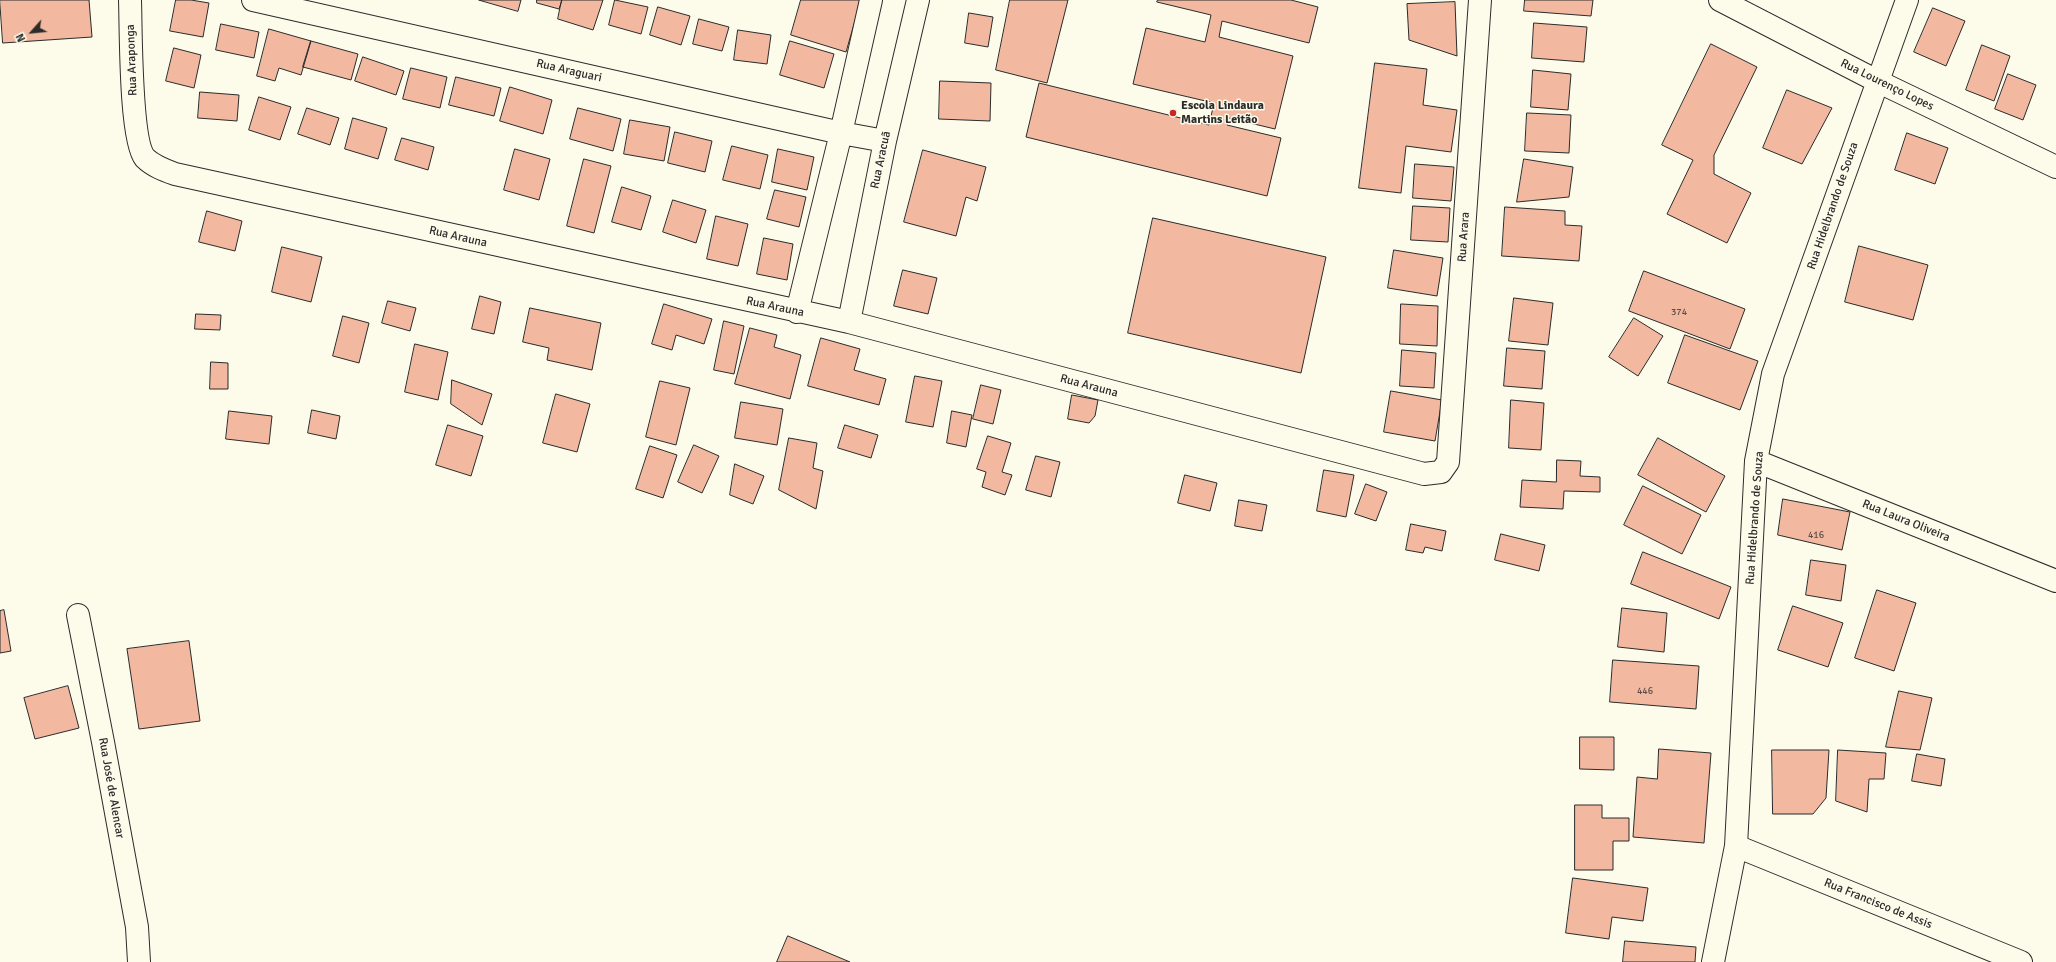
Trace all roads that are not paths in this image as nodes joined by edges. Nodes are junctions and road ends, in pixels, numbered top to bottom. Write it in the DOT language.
graph roads {
  1 [pos="130,0"];
  2 [pos="253,0"];
  3 [pos="871,0"];
  4 [pos="918,0"];
  5 [pos="1480,0"];
  6 [pos="1720,0"];
  7 [pos="1907,0"];
  8 [pos="1877,81"];
  9 [pos="135,121"];
  10 [pos="841,133"];
  11 [pos="885,140"];
  12 [pos="2056,167"];
  13 [pos="797,312"];
  14 [pos="849,322"];
  15 [pos="1756,461"];
  16 [pos="1440,472"];
  17 [pos="2056,581"];
  18 [pos="78,615"];
  19 [pos="1736,846"];
  20 [pos="139,962"];
  21 [pos="1713,962"];
  22 [pos="2020,962"];
  1 -- 9 [label="street, Rua Araponga"];
  2 -- 10 [label="street, Rua Araguari"];
  3 -- 10 [label="street"];
  4 -- 11 [label="street, Rua Aracuã"];
  5 -- 16 [label="street, Rua Arara"];
  6 -- 8 [label="street, Rua Lourenço Lopes"];
  7 -- 8 [label="street, Rua Hidelbrando de Souza"];
  8 -- 12 [label="street, Rua Lourenço Lopes"];
  8 -- 15 [label="street, Rua Hidelbrando de Souza"];
  9 -- 13 [label="street, Rua Arauna"];
  10 -- 11 [label="street, Rua Araguari"];
  10 -- 13 [label="street"];
  11 -- 14 [label="street, Rua Aracuã"];
  13 -- 14 [label="street, Rua Arauna"];
  14 -- 16 [label="street, Rua Arauna"];
  15 -- 17 [label="street, Rua Laura Oliveira"];
  15 -- 19 [label="street, Rua Hidelbrando de Souza"];
  18 -- 20 [label="street, Rua José de Alencar"];
  19 -- 21 [label="street, Rua Hidelbrando de Souza"];
  19 -- 22 [label="street, Rua Francisco de Assis"];
}
